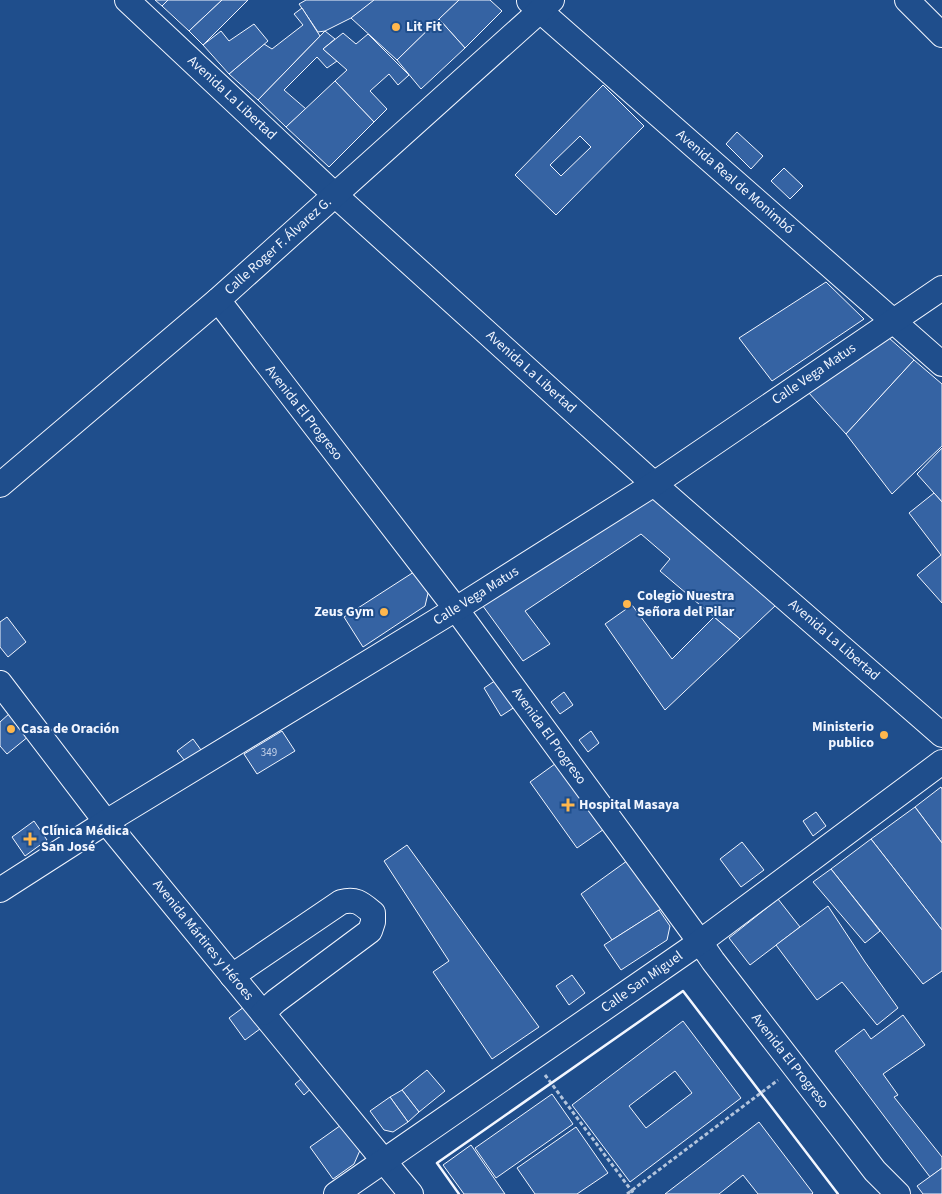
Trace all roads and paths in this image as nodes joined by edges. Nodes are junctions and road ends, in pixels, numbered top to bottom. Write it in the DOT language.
graph roads {
  1 [pos="127,0"];
  2 [pos="907,0"];
  3 [pos="540,4"];
  4 [pos="942,35"];
  5 [pos="335,195"];
  6 [pos="942,288"];
  7 [pos="218,300"];
  8 [pos="893,321"];
  9 [pos="942,364"];
  10 [pos="654,484"];
  11 [pos="0,485"];
  12 [pos="456,609"];
  13 [pos="0,683"];
  14 [pos="942,735"];
  15 [pos="942,762"];
  16 [pos="106,822"];
  17 [pos="0,890"];
  18 [pos="700,942"];
  19 [pos="232,976"];
  20 [pos="263,1013"];
  21 [pos="532,1059"];
  22 [pos="795,1066"];
  23 [pos="383,1160"];
  24 [pos="633,1192"];
  25 [pos="897,1193"];
  26 [pos="336,1194"];
  27 [pos="411,1194"];
  28 [pos="627,1194"];
  1 -- 5 [label="street, Avenida La Libertad"];
  2 -- 4 [label="street"];
  3 -- 5 [label="street, Calle Roger F. Álvarez G."];
  3 -- 8 [label="street, Avenida Real de Monimbó"];
  5 -- 7 [label="street, Calle Roger F. Álvarez G."];
  5 -- 10 [label="street, Avenida La Libertad"];
  6 -- 8 [label="street, Calle Vega Matus"];
  7 -- 11 [label="street, Calle Roger F. Álvarez G."];
  7 -- 12 [label="street, Avenida El Progreso"];
  8 -- 9 [label="street, Avenida Real de Monimbó"];
  8 -- 10 [label="street, Calle Vega Matus"];
  10 -- 12 [label="street, Calle Vega Matus"];
  10 -- 14 [label="street, Avenida La Libertad"];
  12 -- 16 [label="street, Calle Vega Matus"];
  12 -- 18 [label="street, Avenida El Progreso"];
  13 -- 16 [label="street, Avenida Mártires y Héroes"];
  15 -- 18 [label="street, Calle San Miguel"];
  16 -- 17 [label="street, Calle Vega Matus"];
  16 -- 19 [label="street, Avenida Mártires y Héroes"];
  18 -- 21 [label="street, Calle San Miguel"];
  18 -- 22 [label="street, Avenida El Progreso"];
  19 -- 20 [label="street, Avenida Mártires y Héroes"];
  19 -- 20 [label="street"];
  20 -- 23 [label="street, Avenida Mártires y Héroes"];
  21 -- 23 [label="street, Calle San Miguel"];
  21 -- 24 [label="path"];
  22 -- 24 [label="path"];
  22 -- 25 [label="street, Avenida El Progreso"];
  23 -- 26 [label="street, Calle San Miguel"];
  23 -- 27 [label="street, Avenida Mártires y Héroes"];
  24 -- 28 [label="path"];
}
